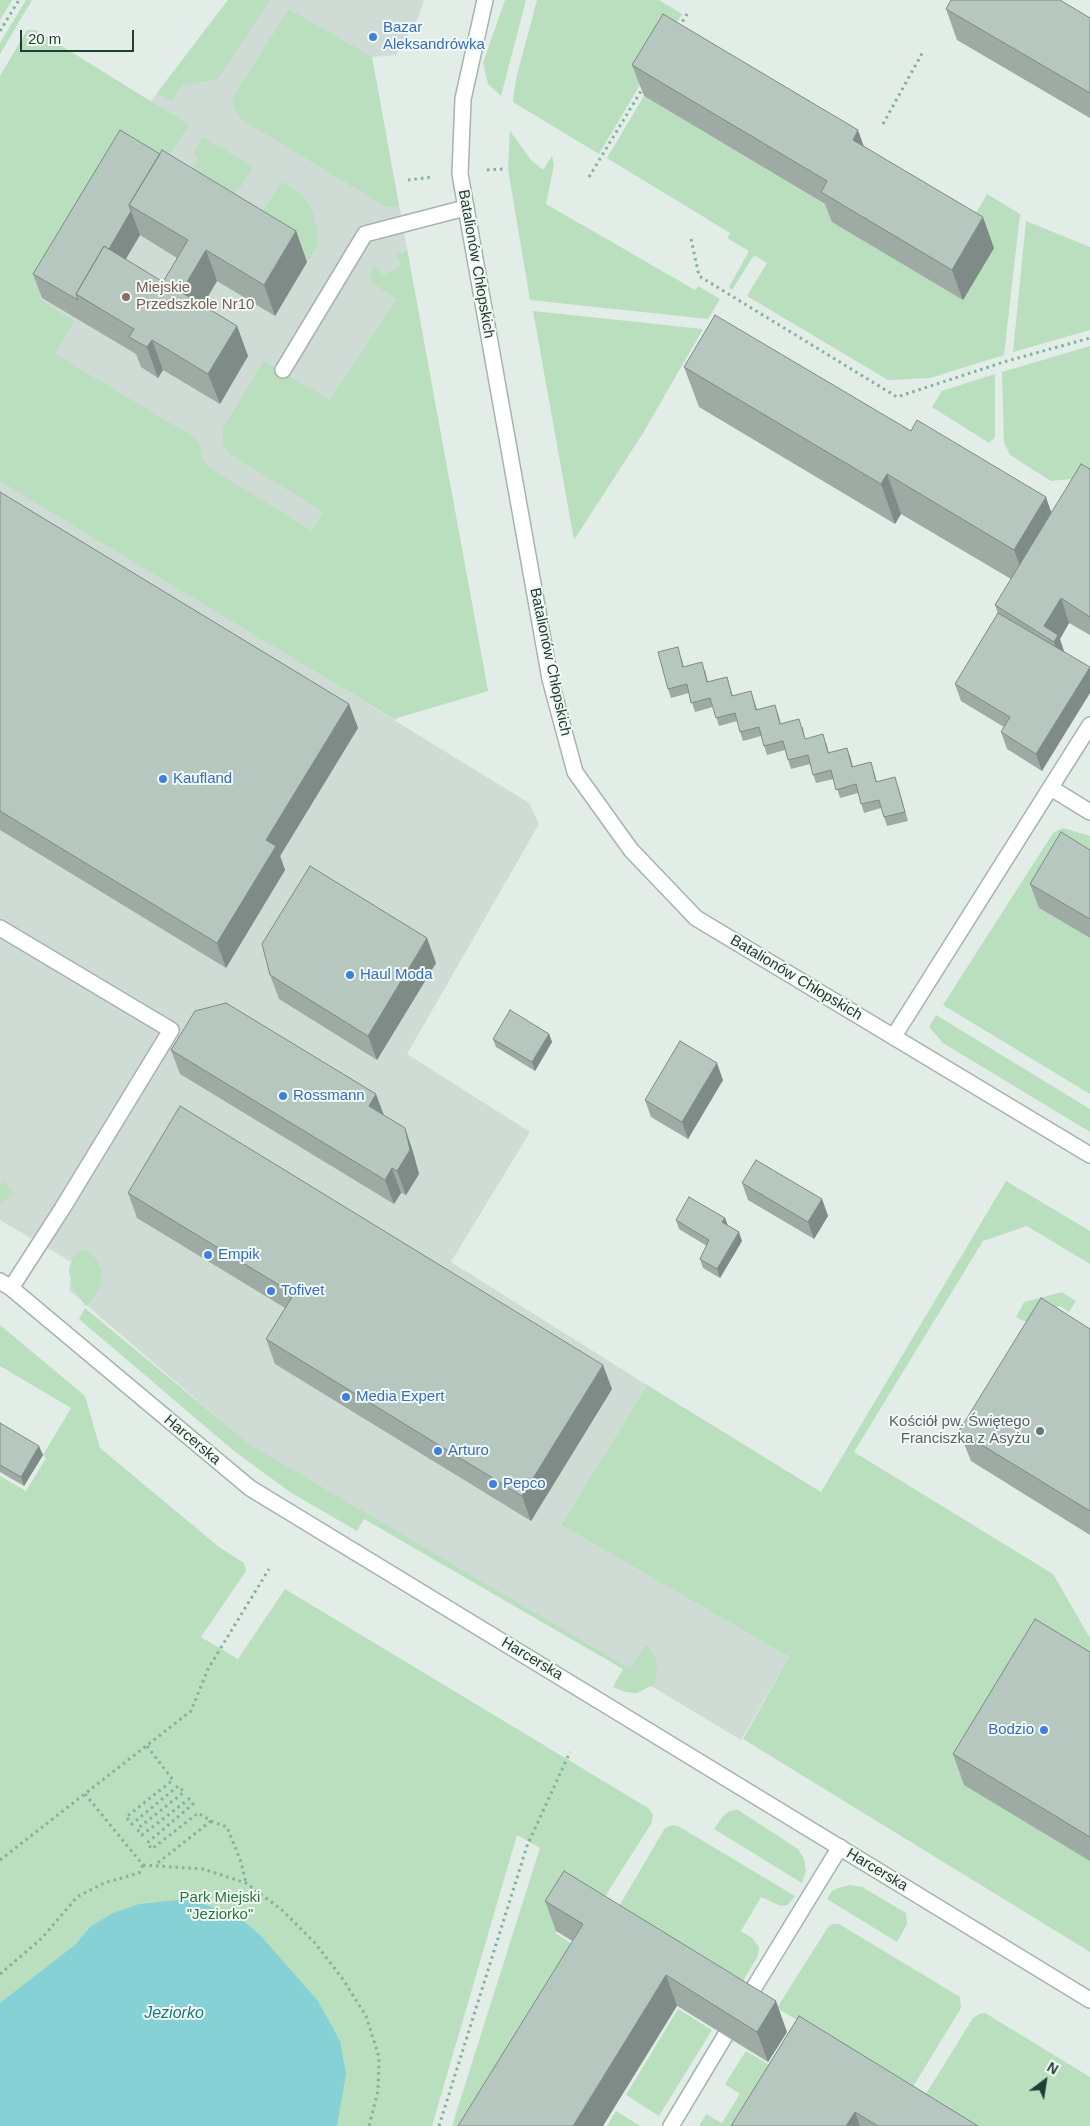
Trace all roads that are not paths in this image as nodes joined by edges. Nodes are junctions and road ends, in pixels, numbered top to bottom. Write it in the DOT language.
graph roads {
  1 [pos="485,0"];
  2 [pos="465,208"];
  3 [pos="283,370"];
  4 [pos="1090,725"];
  5 [pos="1051,788"];
  6 [pos="1090,812"];
  7 [pos="0,928"];
  8 [pos="894,1036"];
  9 [pos="1090,1155"];
  10 [pos="6,1285"];
  11 [pos="840,1847"];
  12 [pos="1090,2000"];
  13 [pos="744,2006"];
  14 [pos="725,2036"];
  15 [pos="670,2126"];
  1 -- 2 [label="street, Batalionów Chłopskich"];
  2 -- 3 [label="street"];
  2 -- 8 [label="street, Batalionów Chłopskich"];
  4 -- 5 [label="street"];
  5 -- 6 [label="street"];
  5 -- 8 [label="street"];
  7 -- 10 [label="street"];
  8 -- 9 [label="street, Batalionów Chłopskich"];
  10 -- 11 [label="street, Harcerska"];
  11 -- 12 [label="street, Harcerska"];
  11 -- 13 [label="street"];
  14 -- 15 [label="street"];
}
